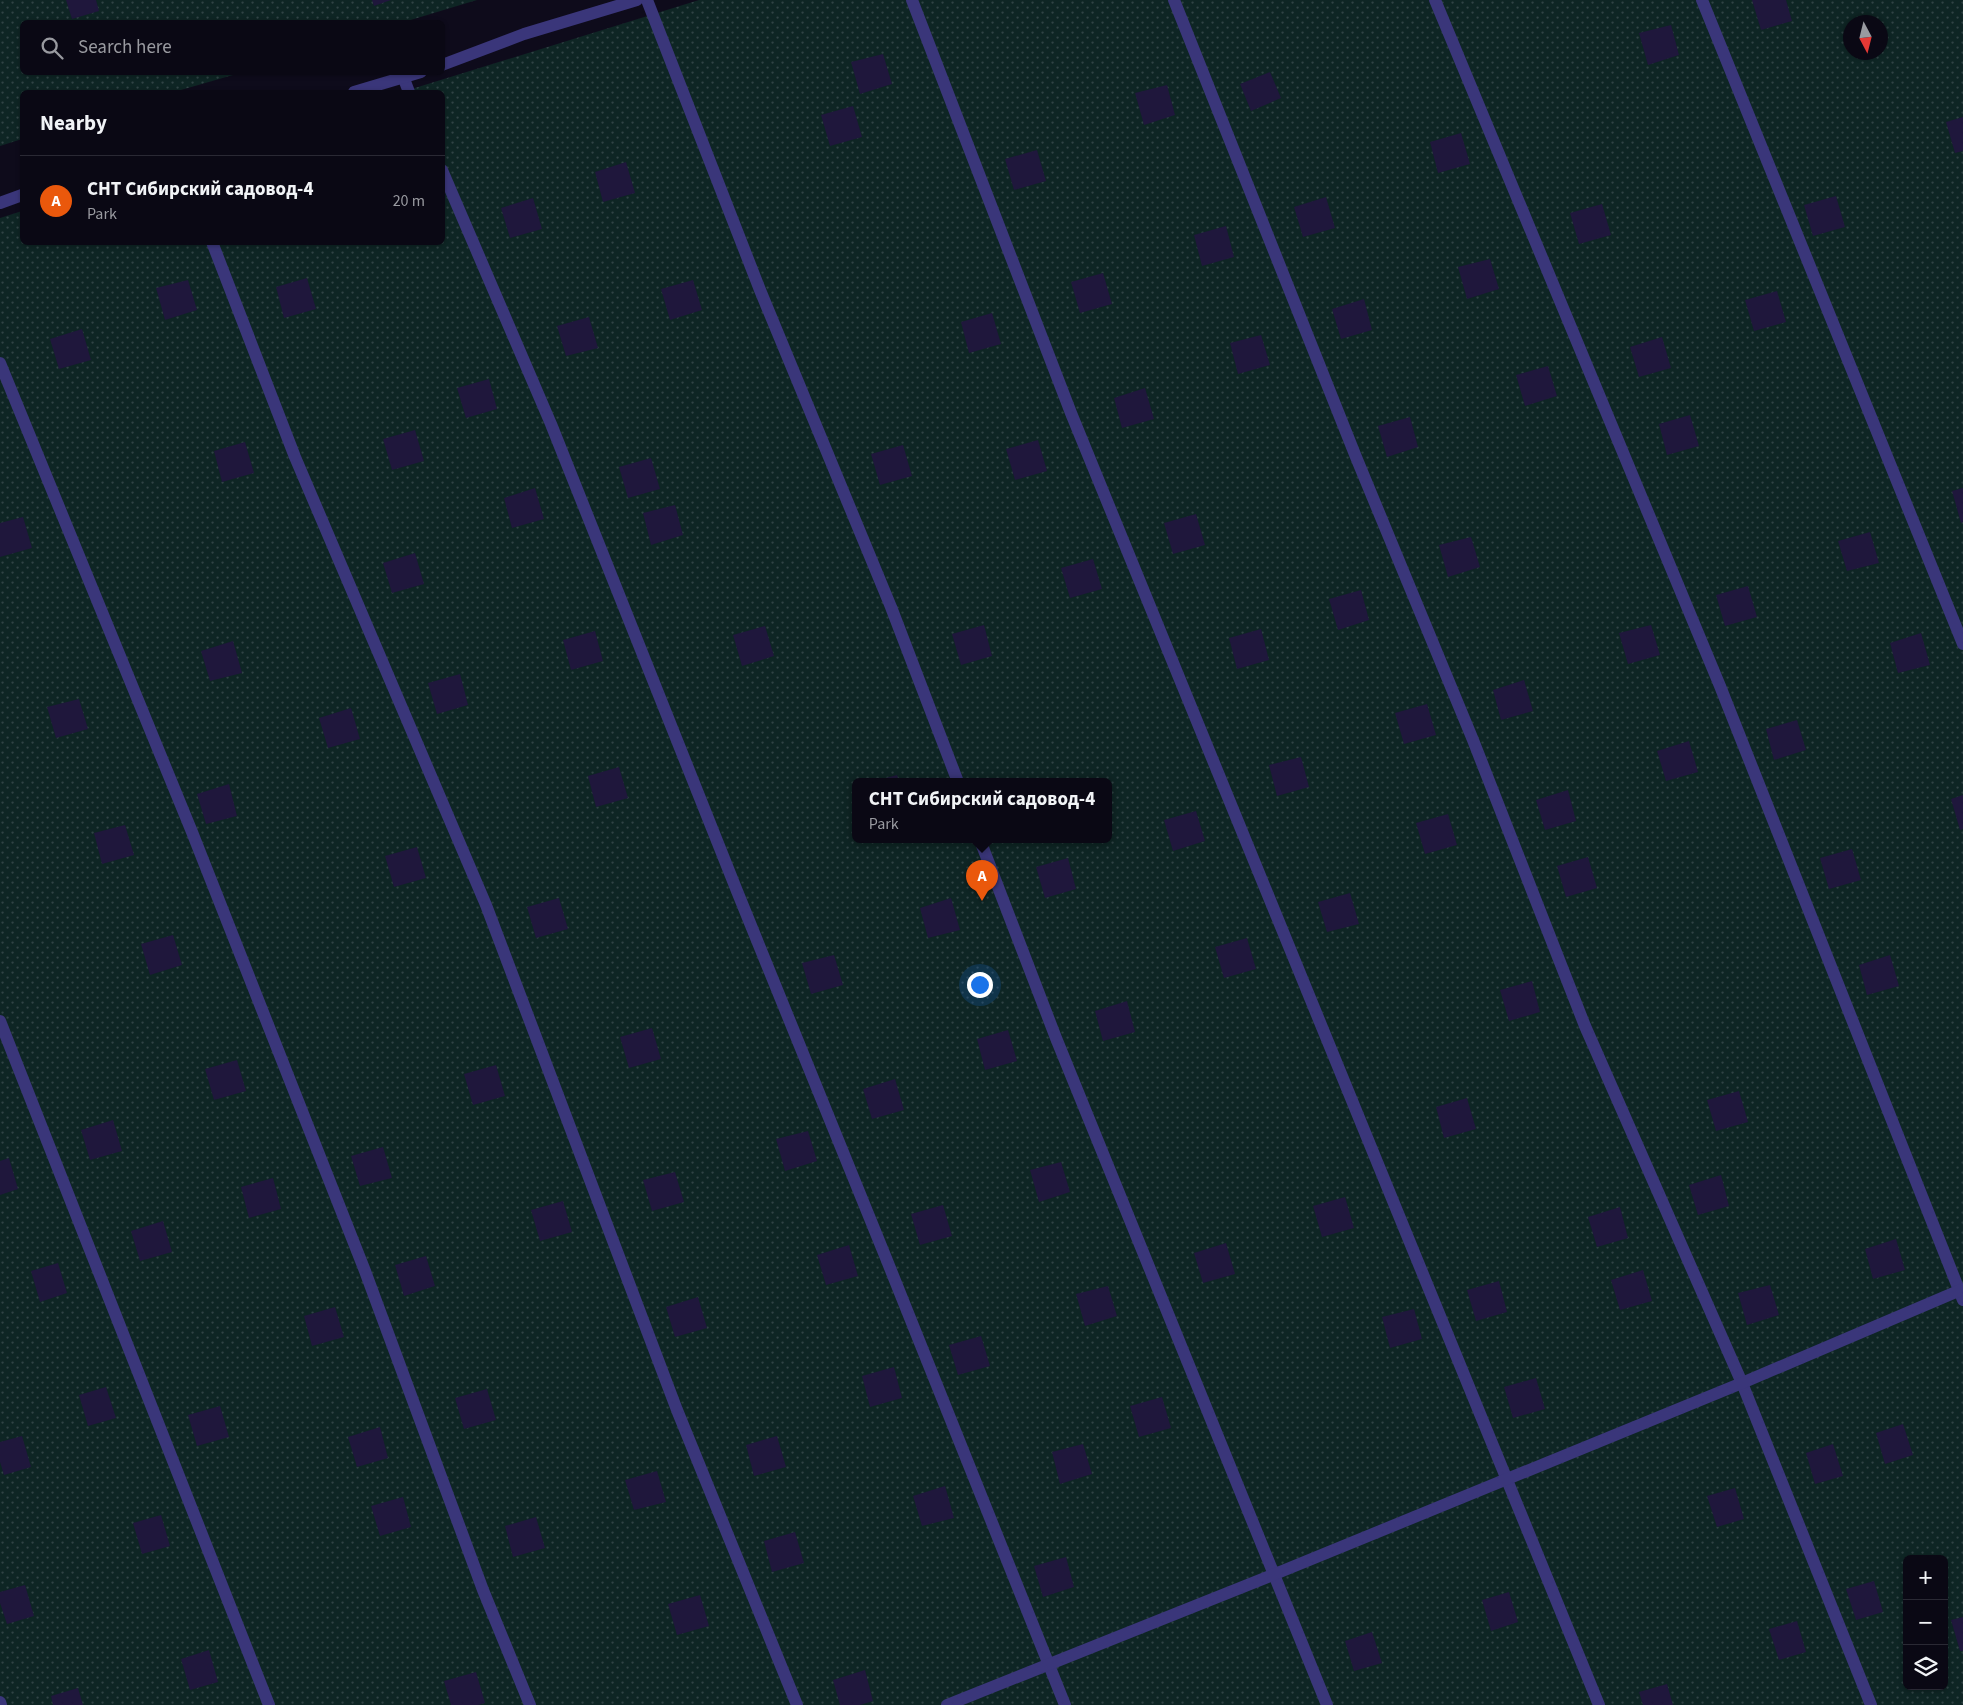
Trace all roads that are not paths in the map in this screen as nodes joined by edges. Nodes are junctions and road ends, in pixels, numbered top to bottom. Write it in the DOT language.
graph roads {
  1 [pos="637,0"];
  2 [pos="647,0"];
  3 [pos="912,0"];
  4 [pos="1174,0"];
  5 [pos="1436,0"];
  6 [pos="1702,0"];
  7 [pos="445,64"];
  8 [pos="414,75"];
  9 [pos="404,79"];
  10 [pos="362,90"];
  11 [pos="408,90"];
  12 [pos="445,177"];
  13 [pos="20,195"];
  14 [pos="0,203"];
  15 [pos="213,245"];
  16 [pos="0,363"];
  17 [pos="1963,644"];
  18 [pos="956,778"];
  19 [pos="981,843"];
  20 [pos="0,1020"];
  21 [pos="1962,1293"];
  22 [pos="1742,1383"];
  23 [pos="1506,1479"];
  24 [pos="1275,1574"];
  25 [pos="1048,1664"];
  26 [pos="269,1705"];
  27 [pos="530,1705"];
  28 [pos="797,1705"];
  29 [pos="947,1705"];
  30 [pos="1065,1705"];
  31 [pos="1327,1705"];
  32 [pos="1599,1705"];
  33 [pos="1871,1705"];
  1 -- 7 [label="street"];
  2 -- 18 [label="street"];
  3 -- 23 [label="street"];
  4 -- 22 [label="street"];
  5 -- 21 [label="street"];
  6 -- 17 [label="street"];
  8 -- 9 [label="street"];
  9 -- 10 [label="street"];
  9 -- 11 [label="street"];
  12 -- 25 [label="street"];
  13 -- 14 [label="street"];
  15 -- 28 [label="street"];
  16 -- 27 [label="street"];
  19 -- 24 [label="street"];
  20 -- 26 [label="street"];
  21 -- 22 [label="street"];
  22 -- 23 [label="street"];
  22 -- 33 [label="street"];
  23 -- 24 [label="street"];
  23 -- 32 [label="street"];
  24 -- 25 [label="street"];
  24 -- 31 [label="street"];
  25 -- 29 [label="street"];
  25 -- 30 [label="street"];
}
